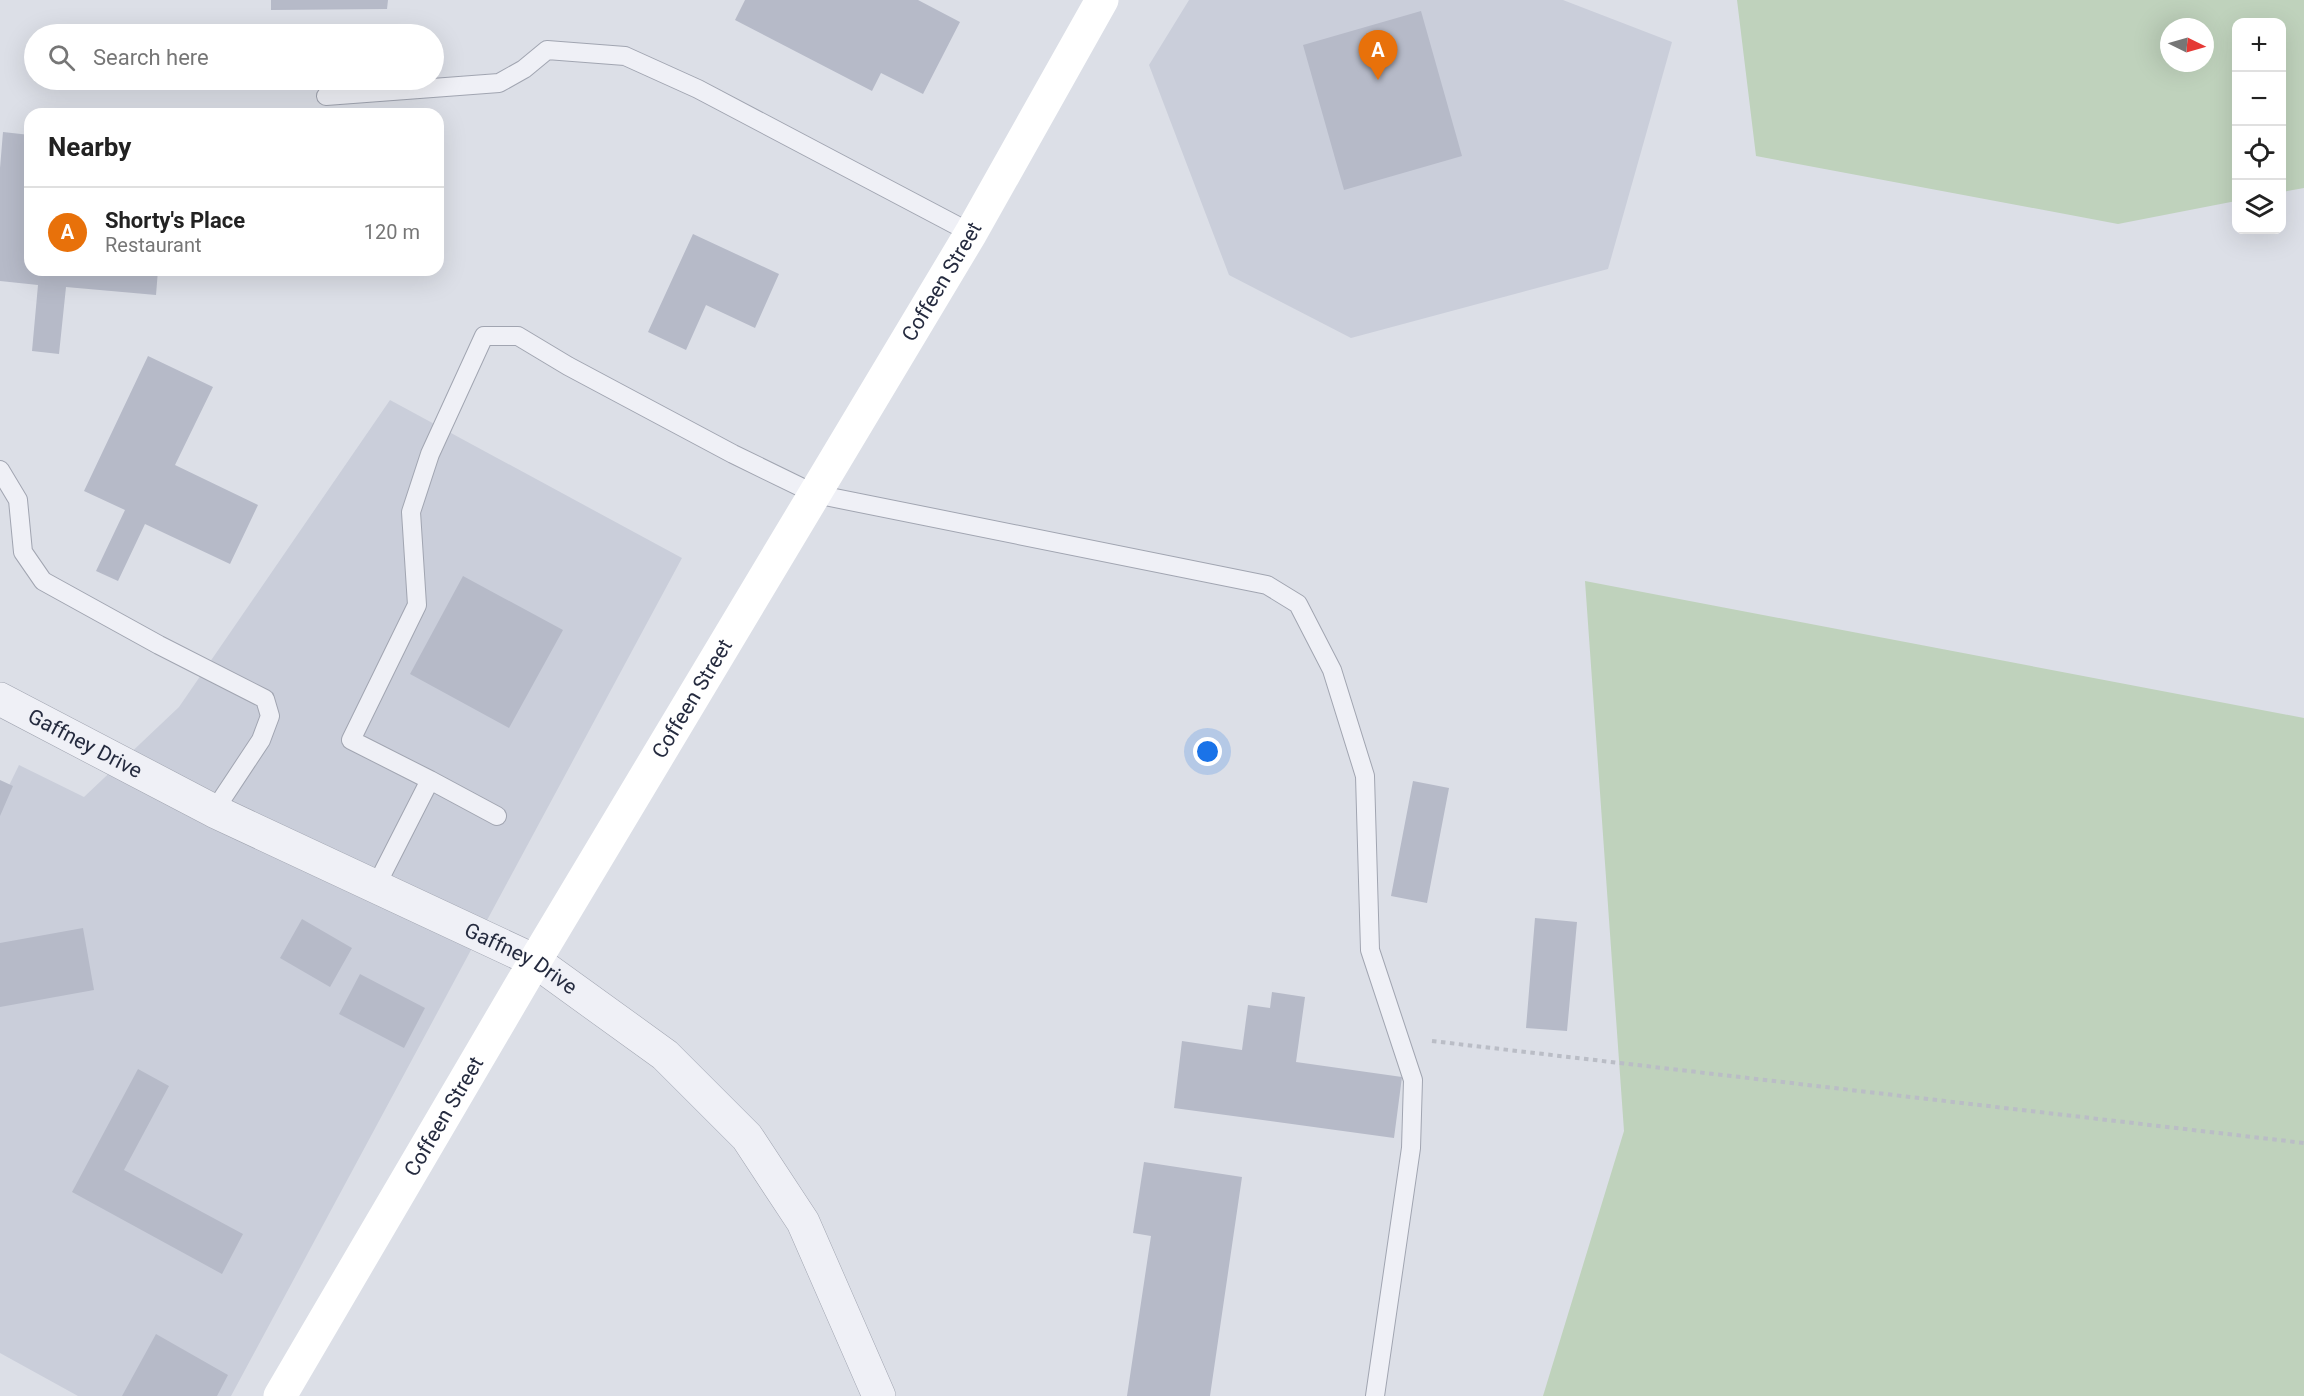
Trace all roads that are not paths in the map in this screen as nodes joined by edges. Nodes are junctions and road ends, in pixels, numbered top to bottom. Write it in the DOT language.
graph roads {
  1 [pos="1102,0"];
  2 [pos="444,88"];
  3 [pos="412,90"];
  4 [pos="326,96"];
  5 [pos="971,233"];
  6 [pos="0,470"];
  7 [pos="816,494"];
  8 [pos="0,699"];
  9 [pos="430,780"];
  10 [pos="214,810"];
  11 [pos="497,816"];
  12 [pos="376,886"];
  13 [pos="535,961"];
  14 [pos="279,1396"];
  15 [pos="879,1396"];
  16 [pos="1375,1396"];
  1 -- 5 [label="main road, Coffeen Street"];
  2 -- 5 [label="lane"];
  3 -- 4 [label="lane"];
  5 -- 7 [label="main road, Coffeen Street"];
  6 -- 10 [label="lane"];
  7 -- 9 [label="lane"];
  7 -- 13 [label="main road, Coffeen Street"];
  7 -- 16 [label="lane"];
  8 -- 10 [label="street, Gaffney Drive"];
  9 -- 11 [label="lane"];
  9 -- 12 [label="lane"];
  10 -- 12 [label="street, Gaffney Drive"];
  12 -- 13 [label="street, Gaffney Drive"];
  13 -- 14 [label="main road, Coffeen Street"];
  13 -- 15 [label="street, Gaffney Drive"];
}
